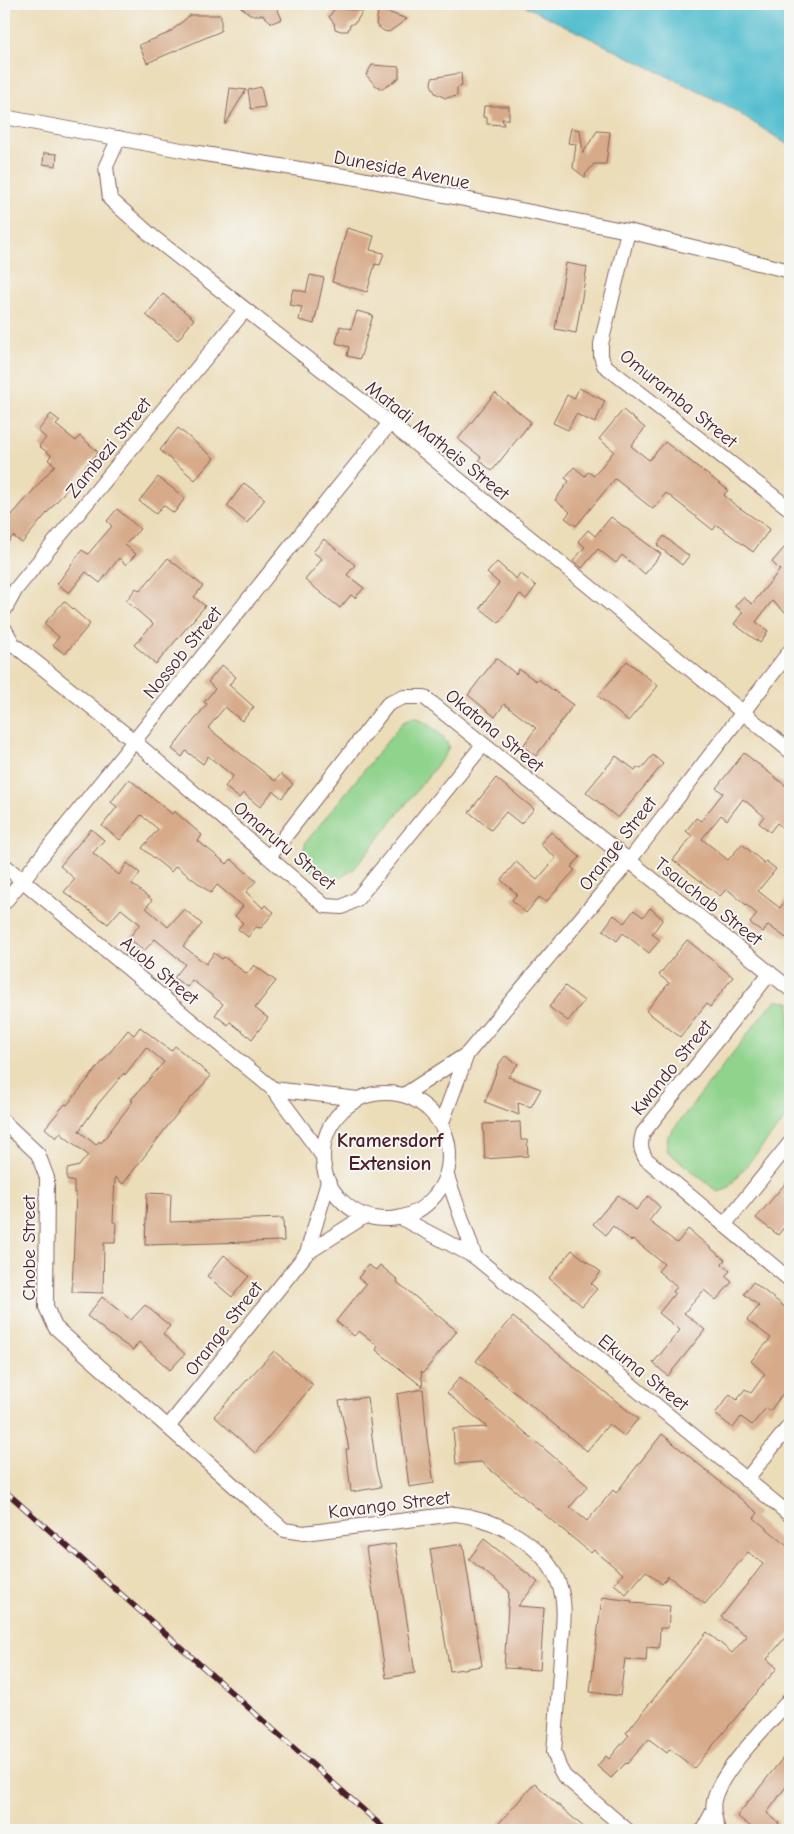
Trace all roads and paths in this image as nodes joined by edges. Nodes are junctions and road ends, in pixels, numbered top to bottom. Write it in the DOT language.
graph roads {
  1 [pos="4,117"];
  2 [pos="119,138"];
  3 [pos="628,231"];
  4 [pos="790,271"];
  5 [pos="245,310"];
  6 [pos="390,423"];
  7 [pos="790,509"];
  8 [pos="4,611"];
  9 [pos="4,628"];
  10 [pos="790,651"];
  11 [pos="741,712"];
  12 [pos="134,741"];
  13 [pos="483,745"];
  14 [pos="790,751"];
  15 [pos="269,857"];
  16 [pos="629,860"];
  17 [pos="4,865"];
  18 [pos="22,881"];
  19 [pos="4,903"];
  20 [pos="770,973"];
  21 [pos="790,989"];
  22 [pos="467,1054"];
  23 [pos="273,1089"];
  24 [pos="404,1095"];
  25 [pos="358,1099"];
  26 [pos="4,1122"];
  27 [pos="441,1124"];
  28 [pos="790,1143"];
  29 [pos="322,1154"];
  30 [pos="447,1176"];
  31 [pos="328,1182"];
  32 [pos="365,1216"];
  33 [pos="401,1218"];
  34 [pos="724,1225"];
  35 [pos="307,1253"];
  36 [pos="475,1257"];
  37 [pos="790,1280"];
  38 [pos="790,1425"];
  39 [pos="168,1427"];
  40 [pos="746,1480"];
  41 [pos="790,1515"];
  42 [pos="790,1699"];
  43 [pos="713,1811"];
  44 [pos="627,1830"];
  45 [pos="703,1830"];
  46 [pos="718,1830"];
  1 -- 2 [label="street, Duneside Avenue"];
  2 -- 3 [label="street, Duneside Avenue"];
  2 -- 5 [label="street, Matadi Matheis Street"];
  3 -- 4 [label="street, Duneside Avenue"];
  3 -- 7 [label="street, Omuramba Street"];
  5 -- 6 [label="street, Matadi Matheis Street"];
  5 -- 8 [label="street, Zambezi Street"];
  6 -- 11 [label="street, Matadi Matheis Street"];
  6 -- 12 [label="street, Nossob Street"];
  9 -- 12 [label="street"];
  10 -- 11 [label="street, Orange Street"];
  11 -- 14 [label="street, Matadi Matheis Street"];
  11 -- 16 [label="street, Orange Street"];
  12 -- 15 [label="street, Omaruru Street"];
  12 -- 18 [label="street, Nossob Street"];
  13 -- 15 [label="street, Okatana Street"];
  13 -- 15 [label="street, Omaruru Street"];
  13 -- 16 [label="street, Okatana Street"];
  16 -- 20 [label="street, Tsauchab Street"];
  16 -- 22 [label="street, Orange Street"];
  17 -- 18 [label="street, Auob Street"];
  18 -- 19 [label="street, Nossob Street"];
  18 -- 23 [label="street, Auob Street"];
  20 -- 21 [label="street, Tsauchab Street"];
  20 -- 34 [label="street, Kwando Street"];
  22 -- 24 [label="street, Orange Street"];
  22 -- 27 [label="street, Orange Street"];
  23 -- 25 [label="street"];
  23 -- 29 [label="street, Auob Street"];
  24 -- 25 [label="street"];
  24 -- 27 [label="street"];
  25 -- 29 [label="street"];
  26 -- 39 [label="street, Chobe Street"];
  27 -- 30 [label="street"];
  28 -- 34 [label="street"];
  29 -- 31 [label="street"];
  30 -- 33 [label="street"];
  30 -- 36 [label="street"];
  31 -- 32 [label="street"];
  31 -- 35 [label="street, Orange Street"];
  32 -- 33 [label="street"];
  32 -- 35 [label="street, Orange Street"];
  33 -- 36 [label="street, Ekuma Street"];
  34 -- 37 [label="street, Kwando Street"];
  35 -- 39 [label="street, Orange Street"];
  36 -- 40 [label="street, Ekuma Street"];
  38 -- 40 [label="street"];
  39 -- 44 [label="street, Kavango Street"];
  40 -- 41 [label="street, Ekuma Street"];
  42 -- 43 [label="street"];
  43 -- 45 [label="street"];
  43 -- 46 [label="street"];
}
